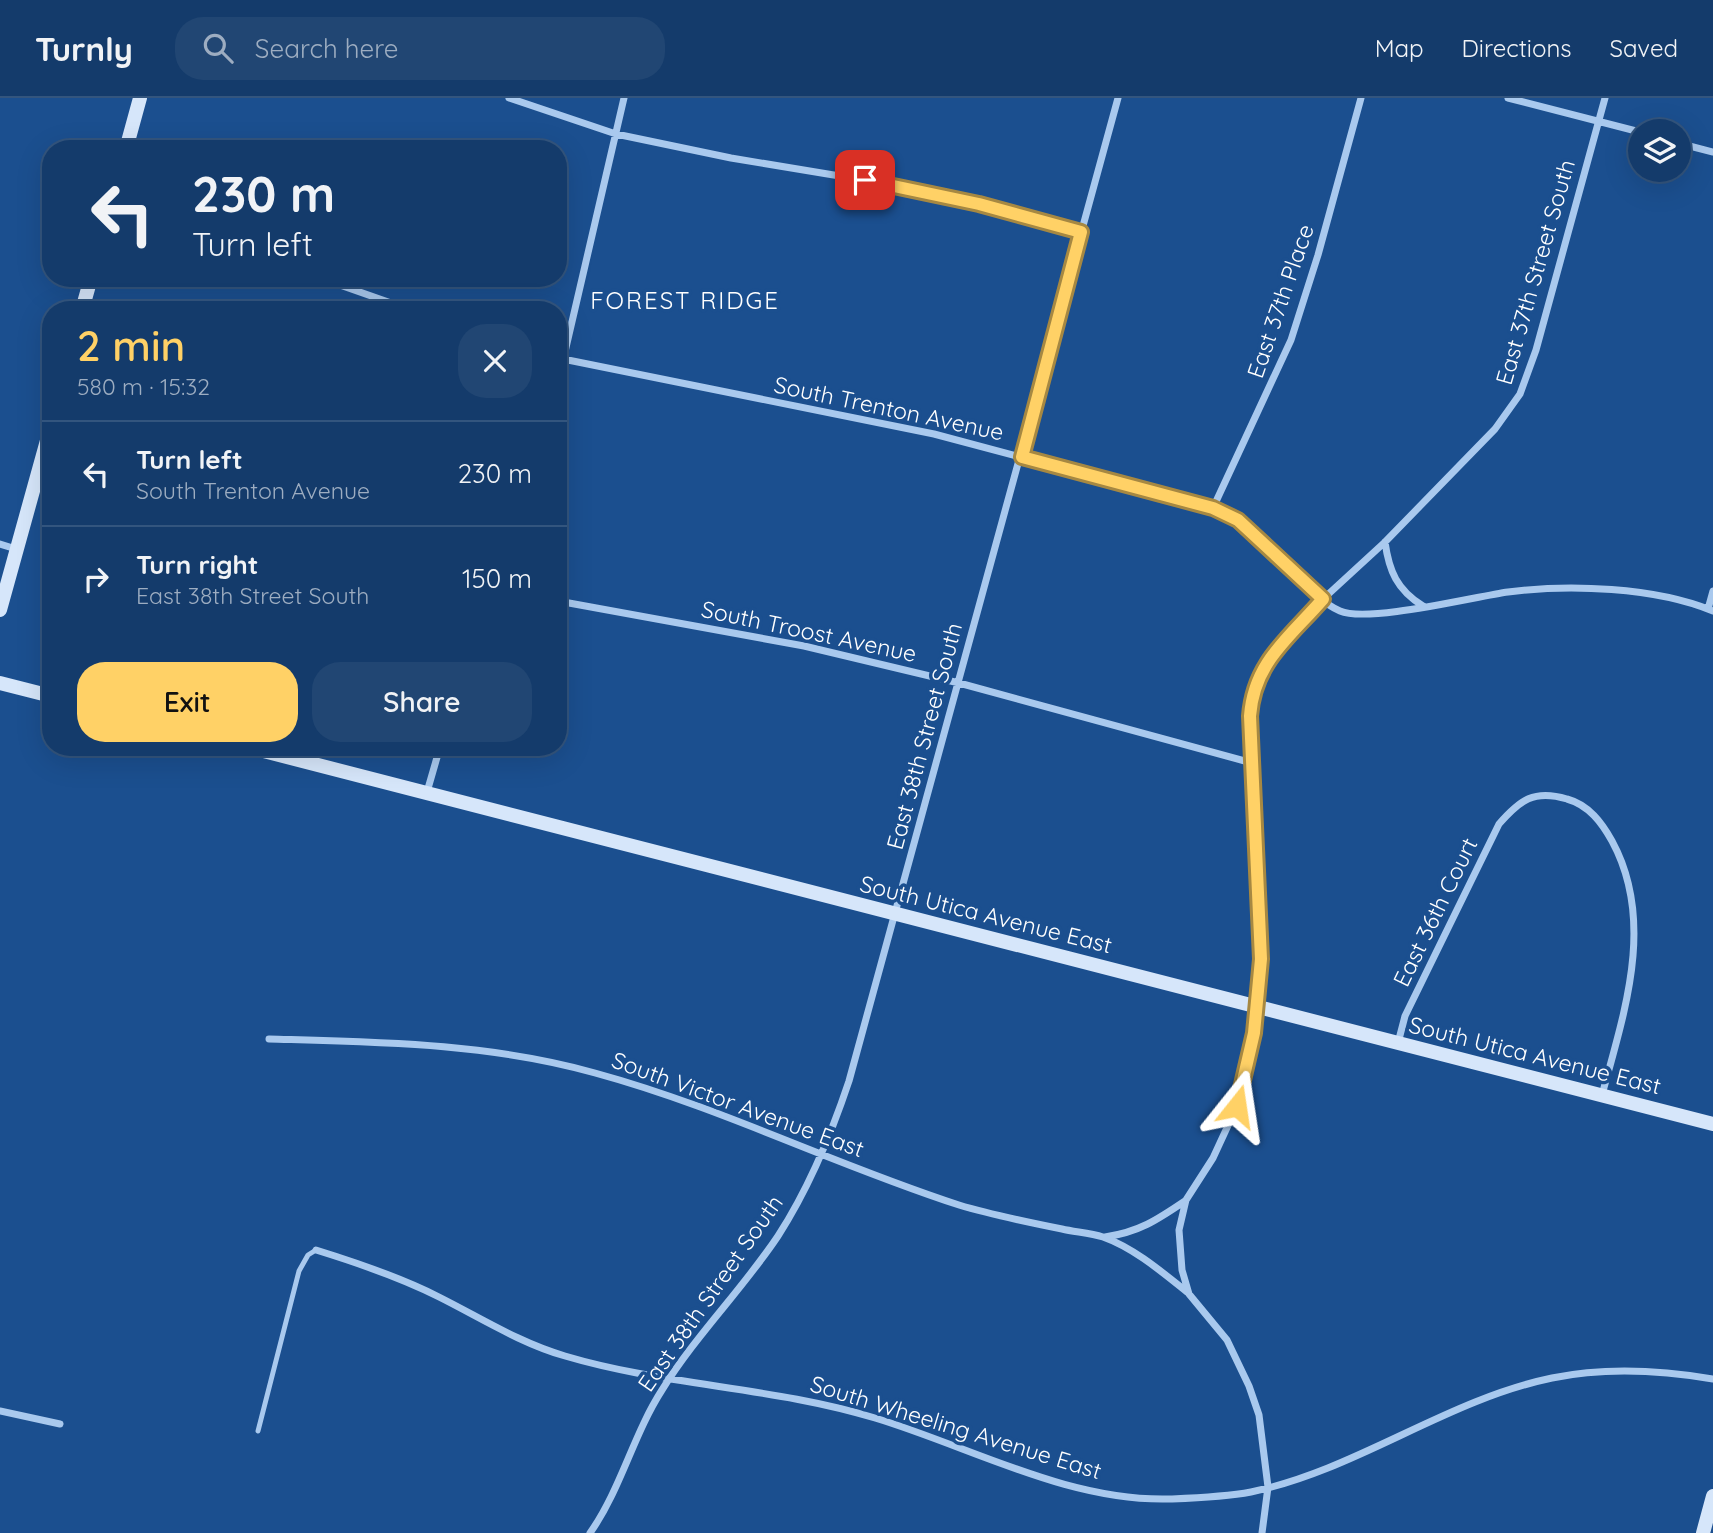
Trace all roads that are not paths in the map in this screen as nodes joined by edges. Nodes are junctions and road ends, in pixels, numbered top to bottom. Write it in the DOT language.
graph roads {
  1 [pos="140,98"];
  2 [pos="509,98"];
  3 [pos="624,98"];
  4 [pos="1118,98"];
  5 [pos="1361,98"];
  6 [pos="1508,98"];
  7 [pos="1605,98"];
  8 [pos="1599,121"];
  9 [pos="1628,129"];
  10 [pos="616,134"];
  11 [pos="128,140"];
  12 [pos="1691,146"];
  13 [pos="1713,152"];
  14 [pos="1081,232"];
  15 [pos="346,287"];
  16 [pos="385,301"];
  17 [pos="567,338"];
  18 [pos="567,360"];
  19 [pos="1022,457"];
  20 [pos="42,465"];
  21 [pos="1213,508"];
  22 [pos="1385,542"];
  23 [pos="0,544"];
  24 [pos="16,549"];
  25 [pos="1713,591"];
  26 [pos="1323,599"];
  27 [pos="567,603"];
  28 [pos="1423,606"];
  29 [pos="0,610"];
  30 [pos="1711,610"];
  31 [pos="0,683"];
  32 [pos="958,683"];
  33 [pos="42,694"];
  34 [pos="284,756"];
  35 [pos="437,756"];
  36 [pos="1252,762"];
  37 [pos="427,792"];
  38 [pos="894,915"];
  39 [pos="1258,1007"];
  40 [pos="268,1040"];
  41 [pos="1398,1043"];
  42 [pos="1602,1096"];
  43 [pos="1713,1124"];
  44 [pos="822,1153"];
  45 [pos="1186,1200"];
  46 [pos="1104,1238"];
  47 [pos="316,1250"];
  48 [pos="1189,1294"];
  49 [pos="669,1378"];
  50 [pos="1713,1379"];
  51 [pos="0,1410"];
  52 [pos="60,1424"];
  53 [pos="258,1432"];
  54 [pos="1268,1487"];
  55 [pos="1713,1496"];
  56 [pos="590,1533"];
  57 [pos="1262,1533"];
  58 [pos="1703,1533"];
  1 -- 11 [label="street"];
  2 -- 10 [label="street"];
  3 -- 10 [label="street"];
  4 -- 14 [label="street, East 38th Street South"];
  5 -- 21 [label="street, East 37th Place"];
  6 -- 8 [label="street"];
  7 -- 8 [label="street, East 37th Street South"];
  8 -- 9 [label="street"];
  8 -- 22 [label="street, East 37th Street South"];
  10 -- 14 [label="street"];
  10 -- 17 [label="street"];
  12 -- 13 [label="street"];
  14 -- 19 [label="street, East 38th Street South"];
  15 -- 16 [label="street"];
  18 -- 19 [label="street, South Trenton Avenue"];
  19 -- 21 [label="street, South Trenton Avenue"];
  19 -- 32 [label="street, East 38th Street South"];
  20 -- 24 [label="street"];
  21 -- 26 [label="street, South Trenton Avenue"];
  22 -- 26 [label="street, East 37th Street South"];
  22 -- 28 [label="street"];
  23 -- 24 [label="street"];
  24 -- 29 [label="street"];
  25 -- 30 [label="street"];
  26 -- 28 [label="street, South Trenton Avenue"];
  26 -- 36 [label="street, East 37th Street South"];
  27 -- 32 [label="street, South Troost Avenue"];
  28 -- 30 [label="street, South Trenton Avenue"];
  31 -- 33 [label="street"];
  32 -- 36 [label="street, South Troost Avenue"];
  32 -- 38 [label="street, East 38th Street South"];
  34 -- 37 [label="street, South Utica Avenue East"];
  35 -- 37 [label="street"];
  36 -- 39 [label="street, East 37th Street South"];
  37 -- 38 [label="street, South Utica Avenue East"];
  38 -- 39 [label="street, South Utica Avenue East"];
  38 -- 44 [label="street, East 38th Street South"];
  39 -- 41 [label="street, South Utica Avenue East"];
  39 -- 45 [label="street, East 37th Street South"];
  40 -- 44 [label="street, South Victor Avenue East"];
  41 -- 42 [label="street, South Utica Avenue East"];
  41 -- 42 [label="street, East 36th Court"];
  42 -- 43 [label="street, South Utica Avenue East"];
  44 -- 46 [label="street, South Victor Avenue East"];
  44 -- 49 [label="street, East 38th Street South"];
  45 -- 46 [label="street, South Victor Avenue East"];
  45 -- 48 [label="street, East 37th Street South"];
  46 -- 48 [label="street, South Victor Avenue East"];
  47 -- 49 [label="street, South Wheeling Avenue East"];
  47 -- 53 [label="lane"];
  48 -- 54 [label="street, East 37th Street South"];
  49 -- 54 [label="street, South Wheeling Avenue East"];
  49 -- 56 [label="street, East 38th Street South"];
  50 -- 54 [label="street, South Wheeling Avenue East"];
  51 -- 52 [label="street"];
  54 -- 57 [label="street, East 37th Street South"];
  55 -- 58 [label="street"];
}
